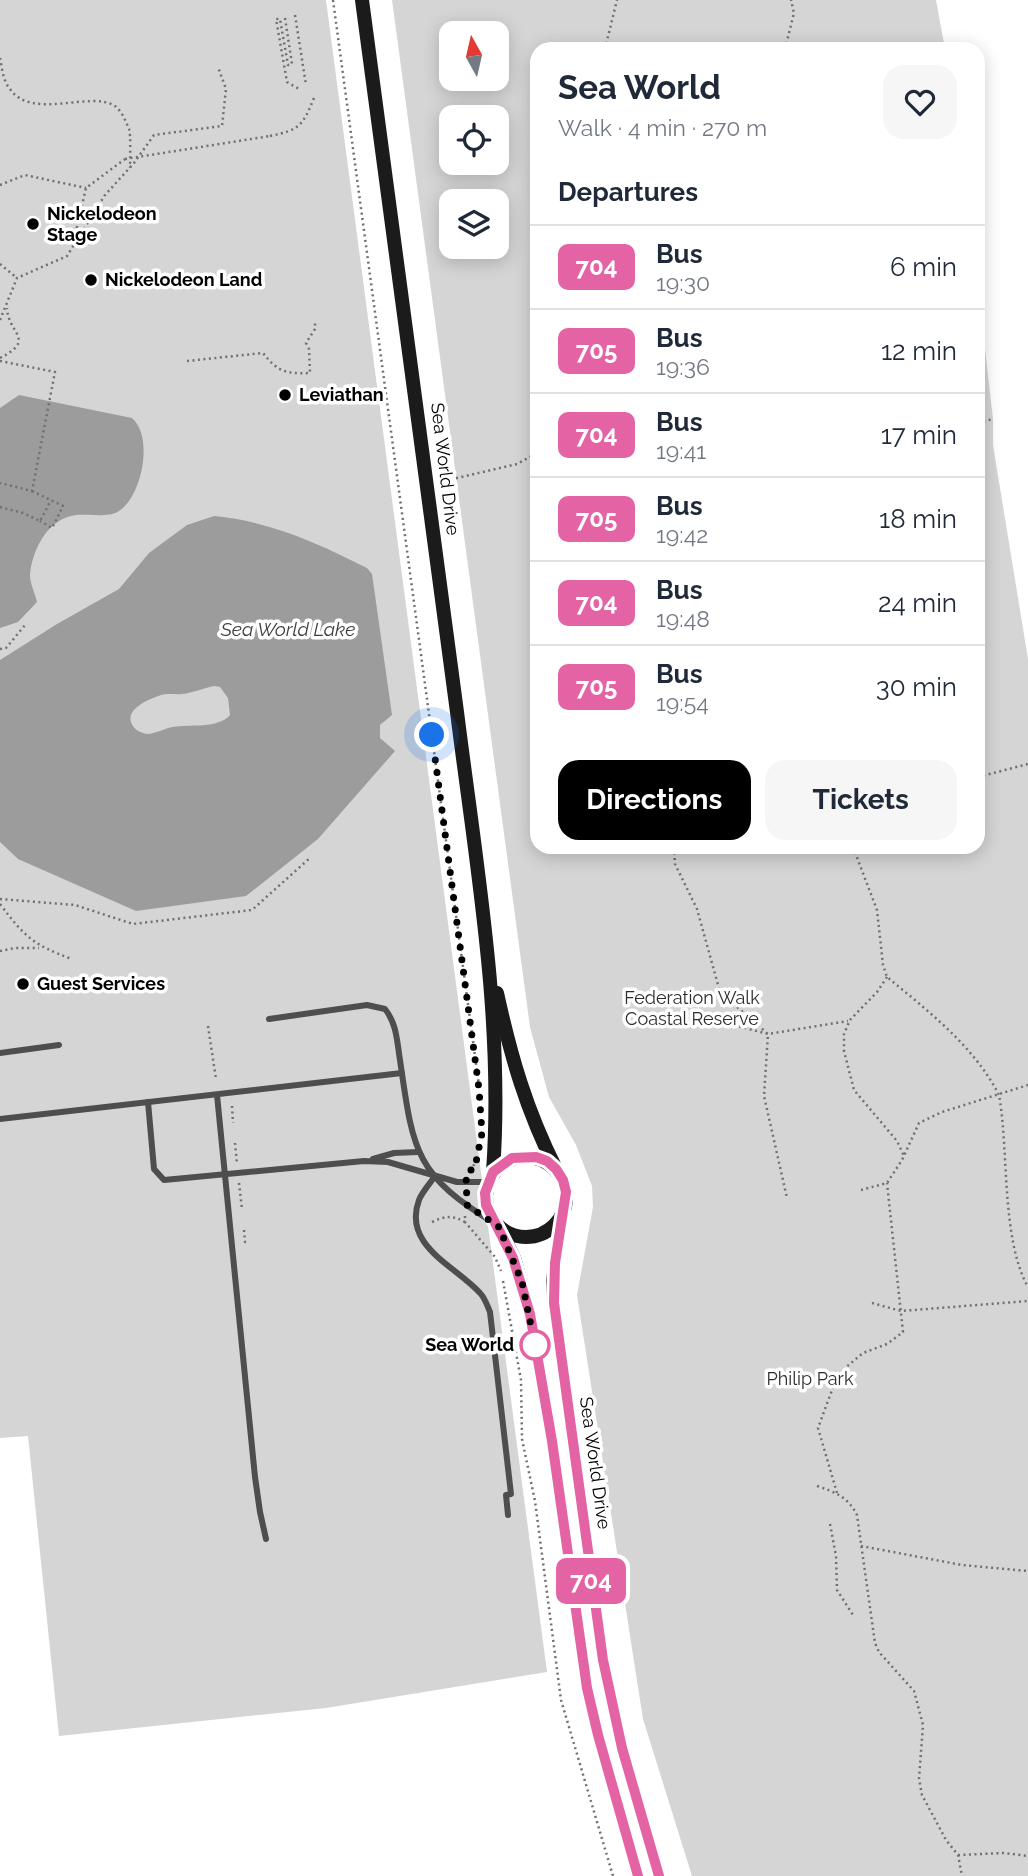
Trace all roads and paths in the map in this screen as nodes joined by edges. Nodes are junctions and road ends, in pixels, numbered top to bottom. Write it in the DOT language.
graph roads {
  1 [pos="333,0"];
  2 [pos="362,0"];
  3 [pos="617,0"];
  4 [pos="791,0"];
  5 [pos="295,15"];
  6 [pos="285,18"];
  7 [pos="607,42"];
  8 [pos="787,42"];
  9 [pos="0,58"];
  10 [pos="218,66"];
  11 [pos="306,85"];
  12 [pos="300,90"];
  13 [pos="314,98"];
  14 [pos="130,168"];
  15 [pos="0,185"];
  16 [pos="86,188"];
  17 [pos="72,247"];
  18 [pos="0,264"];
  19 [pos="17,278"];
  20 [pos="7,306"];
  21 [pos="0,320"];
  22 [pos="315,321"];
  23 [pos="0,359"];
  24 [pos="187,361"];
  25 [pos="993,419"];
  26 [pos="985,421"];
  27 [pos="530,457"];
  28 [pos="0,482"];
  29 [pos="428,485"];
  30 [pos="32,491"];
  31 [pos="51,499"];
  32 [pos="0,507"];
  33 [pos="40,521"];
  34 [pos="26,624"];
  35 [pos="0,649"];
  36 [pos="1028,764"];
  37 [pos="985,775"];
  38 [pos="674,854"];
  39 [pos="856,854"];
  40 [pos="312,857"];
  41 [pos="0,899"];
  42 [pos="0,904"];
  43 [pos="486,944"];
  44 [pos="42,948"];
  45 [pos="0,951"];
  46 [pos="72,959"];
  47 [pos="887,977"];
  48 [pos="269,1019"];
  49 [pos="849,1020"];
  50 [pos="208,1026"];
  51 [pos="690,1027"];
  52 [pos="768,1034"];
  53 [pos="59,1045"];
  54 [pos="0,1053"];
  55 [pos="402,1073"];
  56 [pos="216,1079"];
  57 [pos="1028,1086"];
  58 [pos="479,1089"];
  59 [pos="218,1095"];
  60 [pos="999,1095"];
  61 [pos="148,1102"];
  62 [pos="232,1106"];
  63 [pos="0,1119"];
  64 [pos="233,1123"];
  65 [pos="235,1143"];
  66 [pos="480,1149"];
  67 [pos="418,1152"];
  68 [pos="904,1156"];
  69 [pos="364,1161"];
  70 [pos="237,1164"];
  71 [pos="556,1169"];
  72 [pos="226,1175"];
  73 [pos="434,1177"];
  74 [pos="491,1177"];
  75 [pos="239,1183"];
  76 [pos="466,1183"];
  77 [pos="887,1183"];
  78 [pos="861,1190"];
  79 [pos="787,1198"];
  80 [pos="467,1205"];
  81 [pos="242,1209"];
  82 [pos="561,1216"];
  83 [pos="432,1222"];
  84 [pos="465,1222"];
  85 [pos="498,1226"];
  86 [pos="244,1230"];
  87 [pos="248,1242"];
  88 [pos="1028,1287"];
  89 [pos="1028,1301"];
  90 [pos="872,1303"];
  91 [pos="901,1311"];
  92 [pos="817,1486"];
  93 [pos="837,1493"];
  94 [pos="509,1516"];
  95 [pos="830,1524"];
  96 [pos="266,1539"];
  97 [pos="861,1546"];
  98 [pos="1028,1572"];
  99 [pos="853,1615"];
  100 [pos="958,1855"];
  101 [pos="1028,1856"];
  102 [pos="613,1876"];
  103 [pos="638,1876"];
  104 [pos="659,1876"];
  105 [pos="962,1876"];
  1 -- 58 [label="path"];
  2 -- 29 [label="street, Sea World Drive"];
  3 -- 7 [label="path"];
  4 -- 8 [label="path"];
  5 -- 11 [label="path"];
  6 -- 12 [label="path"];
  9 -- 14 [label="path"];
  10 -- 14 [label="path"];
  13 -- 16 [label="path, bridge"];
  14 -- 17 [label="path"];
  15 -- 16 [label="path"];
  16 -- 17 [label="path"];
  17 -- 19 [label="path"];
  18 -- 19 [label="path"];
  19 -- 20 [label="path"];
  20 -- 21 [label="path"];
  20 -- 23 [label="path"];
  22 -- 24 [label="path"];
  23 -- 30 [label="path"];
  25 -- 26 [label="path"];
  27 -- 29 [label="path"];
  28 -- 30 [label="path"];
  29 -- 43 [label="street, Sea World Drive"];
  30 -- 31 [label="path"];
  31 -- 33 [label="path"];
  31 -- 33 [label="path"];
  32 -- 33 [label="path"];
  34 -- 35 [label="path"];
  36 -- 37 [label="path"];
  38 -- 52 [label="path"];
  39 -- 47 [label="path"];
  40 -- 41 [label="path"];
  42 -- 44 [label="path"];
  43 -- 71 [label="street, Sea World Drive"];
  43 -- 74 [label="street, Sea World Drive"];
  44 -- 45 [label="path"];
  44 -- 46 [label="path"];
  47 -- 49 [label="path"];
  47 -- 60 [label="path"];
  48 -- 55 [label="lane"];
  49 -- 52 [label="path"];
  49 -- 68 [label="path"];
  50 -- 56 [label="path"];
  51 -- 52 [label="path"];
  52 -- 79 [label="path"];
  53 -- 54 [label="lane"];
  55 -- 59 [label="lane"];
  55 -- 67 [label="lane"];
  57 -- 60 [label="path"];
  59 -- 61 [label="lane"];
  59 -- 72 [label="lane"];
  60 -- 68 [label="path"];
  60 -- 88 [label="path"];
  61 -- 63 [label="lane"];
  61 -- 72 [label="lane"];
  62 -- 64 [label="path"];
  65 -- 70 [label="path"];
  66 -- 76 [label="path"];
  67 -- 69 [label="lane"];
  67 -- 73 [label="lane"];
  68 -- 77 [label="path"];
  69 -- 72 [label="lane"];
  69 -- 73 [label="lane"];
  71 -- 74 [label="street"];
  71 -- 82 [label="street"];
  72 -- 96 [label="lane"];
  73 -- 76 [label="lane"];
  73 -- 80 [label="lane"];
  73 -- 94 [label="lane"];
  74 -- 76 [label="lane"];
  74 -- 85 [label="street"];
  75 -- 81 [label="path"];
  77 -- 78 [label="path"];
  77 -- 91 [label="path"];
  80 -- 84 [label="path"];
  80 -- 85 [label="lane"];
  82 -- 85 [label="street"];
  82 -- 104 [label="street, Sea World Drive"];
  83 -- 84 [label="path"];
  84 -- 102 [label="path"];
  85 -- 103 [label="street"];
  86 -- 87 [label="path"];
  89 -- 91 [label="path"];
  90 -- 91 [label="path"];
  91 -- 93 [label="path"];
  92 -- 93 [label="path"];
  93 -- 97 [label="path"];
  95 -- 99 [label="path"];
  97 -- 98 [label="path"];
  97 -- 100 [label="path"];
  100 -- 101 [label="path"];
  100 -- 105 [label="path"];
}
